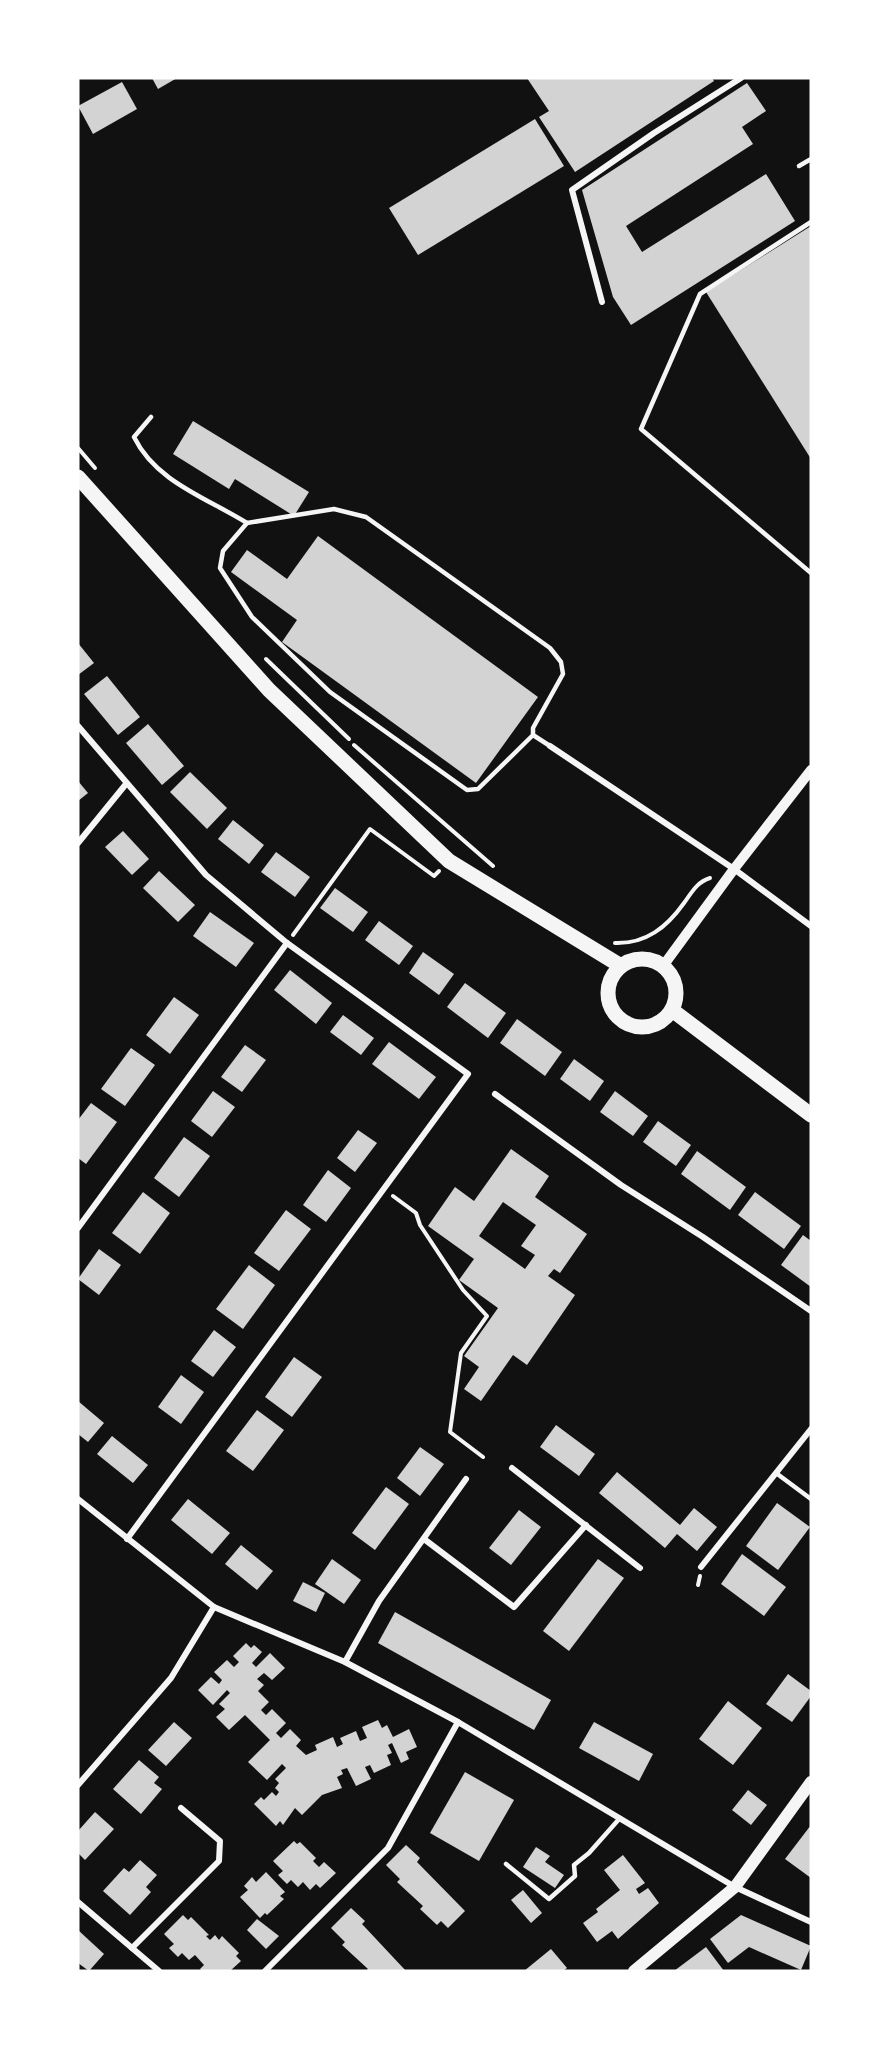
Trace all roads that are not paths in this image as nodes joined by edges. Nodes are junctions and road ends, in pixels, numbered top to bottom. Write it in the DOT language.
graph roads {
  1 [pos="741,78"];
  2 [pos="811,159"];
  3 [pos="799,166"];
  4 [pos="811,222"];
  5 [pos="602,302"];
  6 [pos="151,417"];
  7 [pos="78,477"];
  8 [pos="247,523"];
  9 [pos="811,573"];
  10 [pos="78,726"];
  11 [pos="533,735"];
  12 [pos="550,746"];
  13 [pos="811,770"];
  14 [pos="126,784"];
  15 [pos="78,843"];
  16 [pos="734,869"];
  17 [pos="811,926"];
  18 [pos="287,943"];
  19 [pos="621,966"];
  20 [pos="663,966"];
  21 [pos="672,1010"];
  22 [pos="495,1094"];
  23 [pos="811,1115"];
  24 [pos="78,1228"];
  25 [pos="811,1311"];
  26 [pos="811,1429"];
  27 [pos="512,1468"];
  28 [pos="776,1473"];
  29 [pos="466,1479"];
  30 [pos="78,1499"];
  31 [pos="811,1499"];
  32 [pos="586,1525"];
  33 [pos="127,1539"];
  34 [pos="424,1539"];
  35 [pos="701,1567"];
  36 [pos="640,1568"];
  37 [pos="214,1608"];
  38 [pos="345,1662"];
  39 [pos="458,1722"];
  40 [pos="811,1782"];
  41 [pos="78,1785"];
  42 [pos="181,1808"];
  43 [pos="620,1818"];
  44 [pos="506,1864"];
  45 [pos="735,1887"];
  46 [pos="78,1902"];
  47 [pos="811,1923"];
  48 [pos="132,1948"];
  49 [pos="159,1971"];
  50 [pos="265,1971"];
  51 [pos="634,1971"];
  1 -- 5 [label="street"];
  2 -- 3 [label="lane"];
  4 -- 9 [label="lane"];
  6 -- 8 [label="lane"];
  7 -- 19 [label="main road"];
  8 -- 11 [label="lane"];
  8 -- 11 [label="lane"];
  10 -- 14 [label="street"];
  11 -- 12 [label="lane"];
  12 -- 16 [label="street"];
  13 -- 16 [label="street"];
  14 -- 15 [label="street"];
  14 -- 18 [label="street"];
  16 -- 17 [label="street"];
  16 -- 20 [label="street"];
  18 -- 24 [label="street"];
  18 -- 33 [label="street"];
  19 -- 20 [label="main road"];
  19 -- 21 [label="main road"];
  20 -- 21 [label="main road"];
  21 -- 23 [label="main road"];
  22 -- 25 [label="street"];
  26 -- 28 [label="street"];
  27 -- 32 [label="street"];
  28 -- 31 [label="lane"];
  28 -- 35 [label="street"];
  29 -- 34 [label="street"];
  30 -- 33 [label="street"];
  32 -- 34 [label="street"];
  32 -- 36 [label="street"];
  33 -- 37 [label="street"];
  34 -- 38 [label="street"];
  37 -- 38 [label="street"];
  37 -- 41 [label="street"];
  38 -- 39 [label="street"];
  39 -- 43 [label="street"];
  39 -- 50 [label="street"];
  40 -- 45 [label="main road"];
  42 -- 48 [label="street"];
  43 -- 44 [label="lane"];
  43 -- 45 [label="street"];
  45 -- 47 [label="street"];
  45 -- 51 [label="main road"];
  46 -- 48 [label="street"];
  48 -- 49 [label="street"];
}
